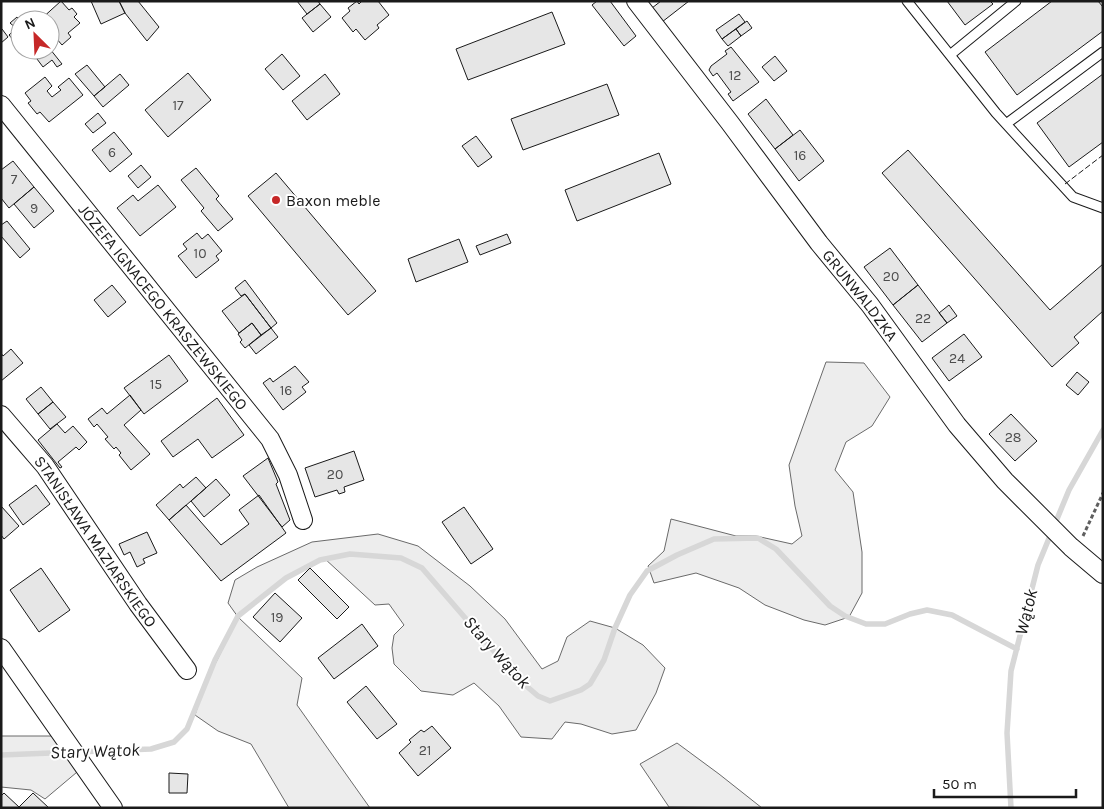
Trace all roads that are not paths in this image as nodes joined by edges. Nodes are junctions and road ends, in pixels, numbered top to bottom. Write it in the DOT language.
graph roads {
  1 [pos="636,1"];
  2 [pos="907,1"];
  3 [pos="1016,1"];
  4 [pos="1103,52"];
  5 [pos="950,56"];
  6 [pos="1,105"];
  7 [pos="1006,124"];
  8 [pos="1103,208"];
  9 [pos="1,415"];
  10 [pos="304,520"];
  11 [pos="1103,574"];
  12 [pos="1,648"];
  13 [pos="187,670"];
  14 [pos="113,808"];
  1 -- 11 [label="street, GRUNWALDZKA"];
  2 -- 5 [label="lane"];
  3 -- 5 [label="lane"];
  4 -- 7 [label="lane"];
  5 -- 7 [label="lane"];
  6 -- 10 [label="street, JÓZEFA IGNACEGO KRASZEWSKIEGO"];
  7 -- 8 [label="lane"];
  9 -- 13 [label="street, STANISŁAWA MAZIARSKIEGO"];
  12 -- 14 [label="street"];
}
